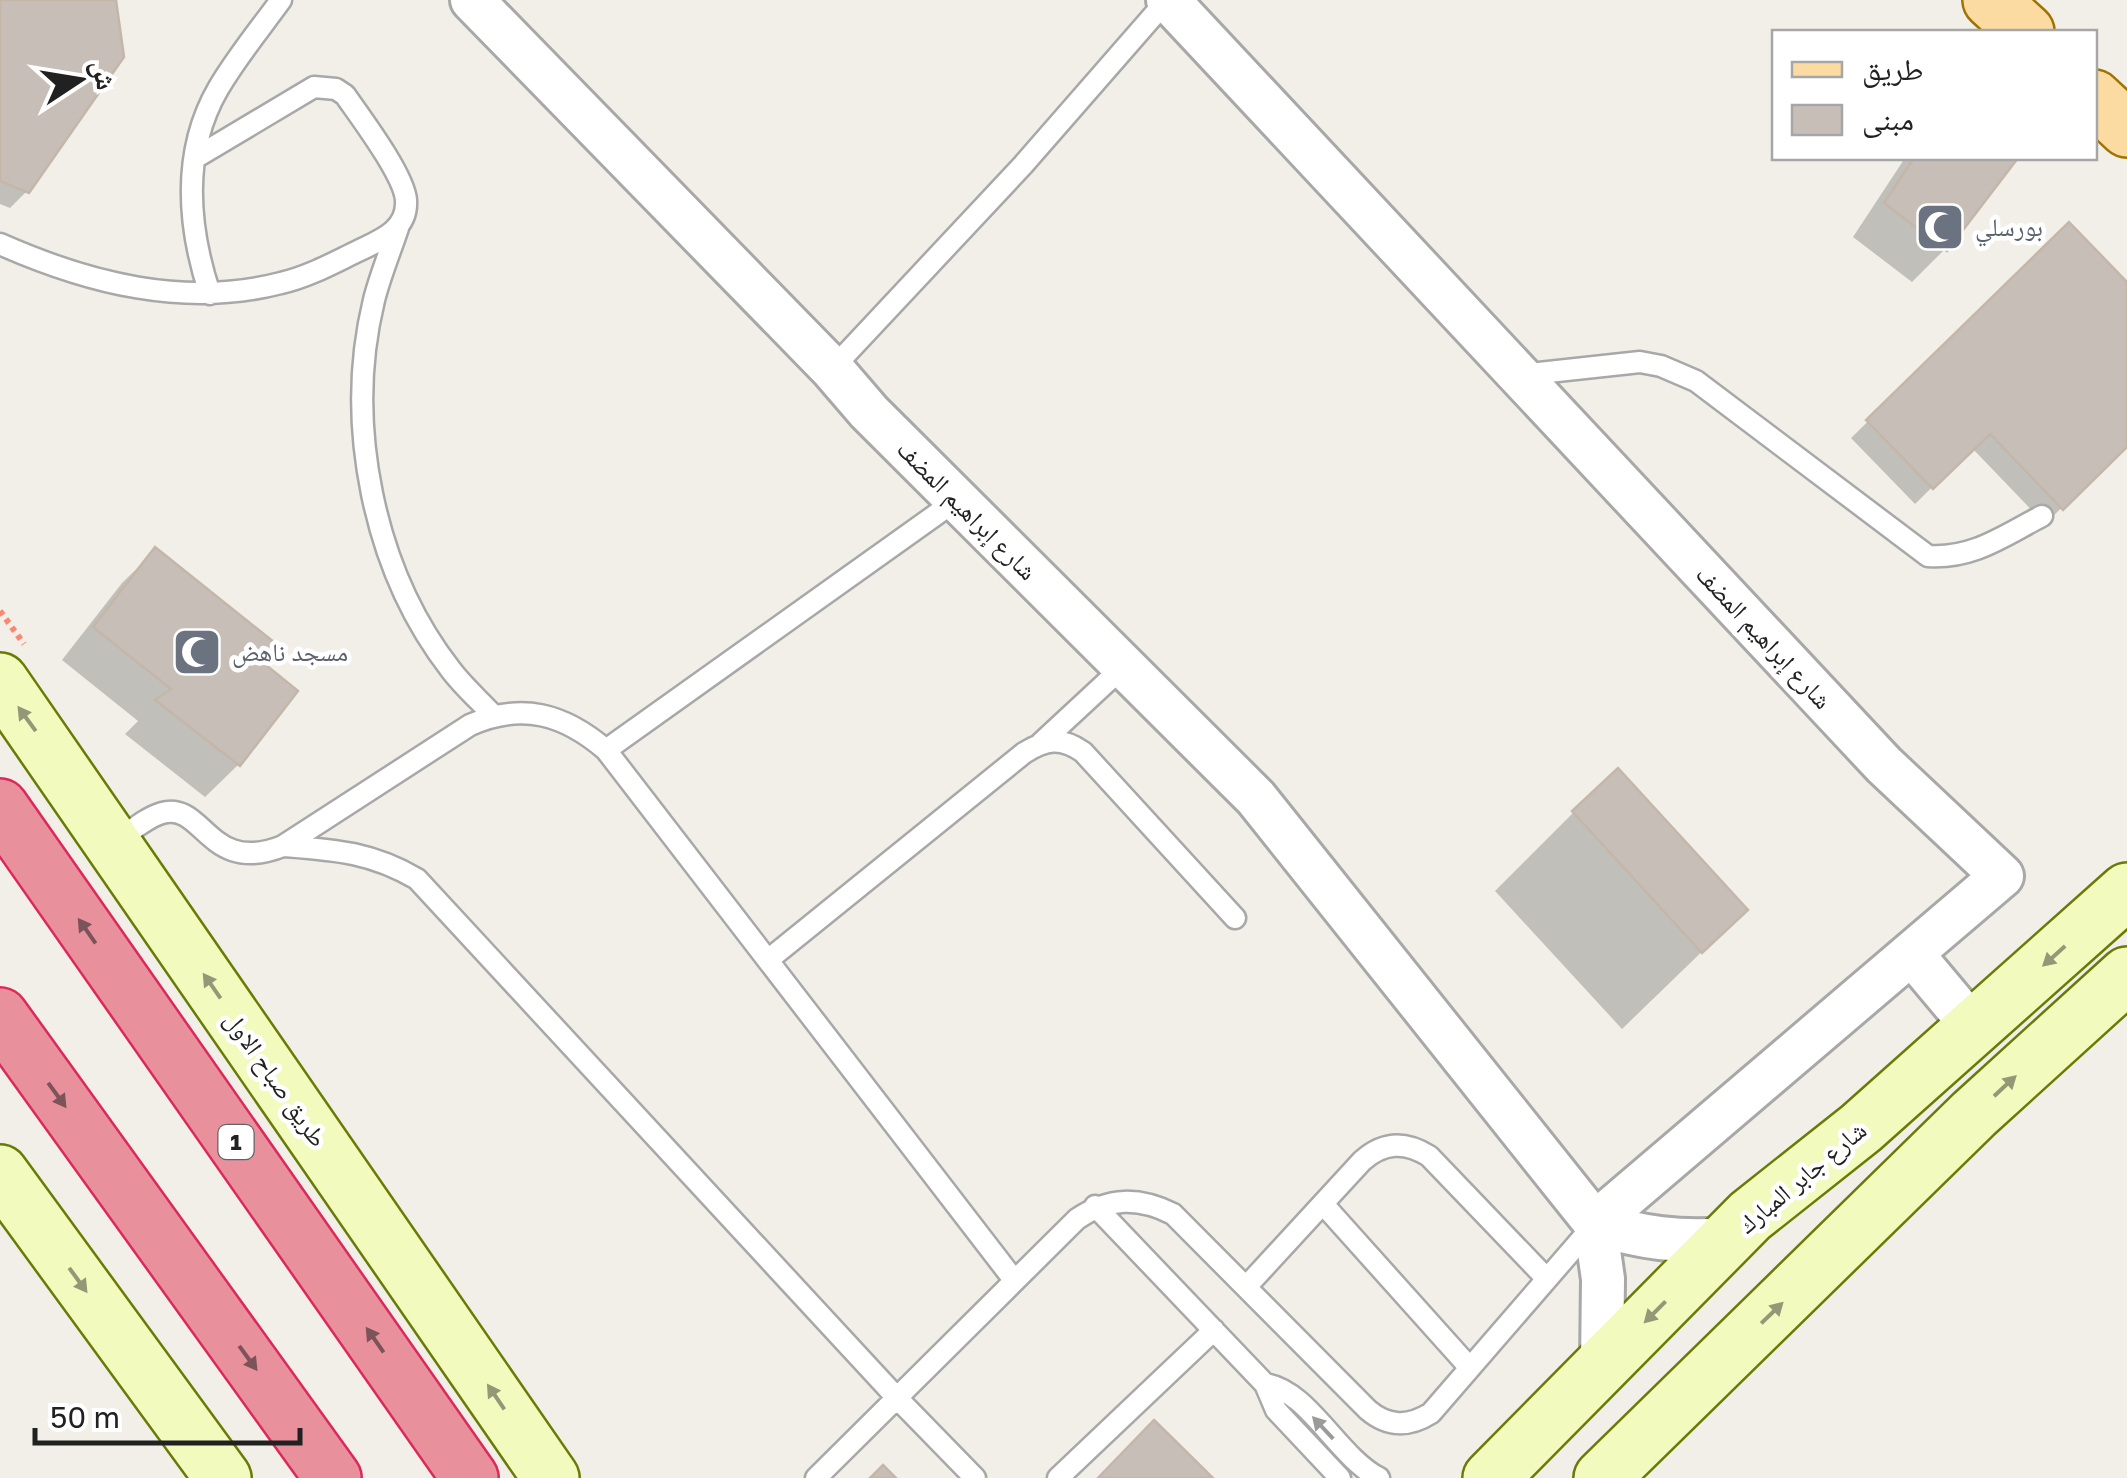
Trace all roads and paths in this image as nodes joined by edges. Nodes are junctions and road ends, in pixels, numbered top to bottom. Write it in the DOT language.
graph roads {
  1 [pos="281,0"];
  2 [pos="472,0"];
  3 [pos="1167,0"];
  4 [pos="1992,0"];
  5 [pos="2024,30"];
  6 [pos="2097,101"];
  7 [pos="2127,129"];
  8 [pos="195,158"];
  9 [pos="398,228"];
  10 [pos="0,244"];
  11 [pos="210,294"];
  12 [pos="832,369"];
  13 [pos="1519,375"];
  14 [pos="958,500"];
  15 [pos="2042,516"];
  16 [pos="1124,666"];
  17 [pos="0,681"];
  18 [pos="493,715"];
  19 [pos="1039,744"];
  20 [pos="606,750"];
  21 [pos="0,807"];
  22 [pos="113,844"];
  23 [pos="283,846"];
  24 [pos="2127,892"];
  25 [pos="1236,918"];
  26 [pos="1912,954"];
  27 [pos="768,960"];
  28 [pos="2127,975"];
  29 [pos="0,1016"];
  30 [pos="1974,1028"];
  31 [pos="0,1173"];
  32 [pos="1792,1184"];
  33 [pos="1322,1204"];
  34 [pos="1095,1206"];
  35 [pos="20,1216"];
  36 [pos="1595,1223"];
  37 [pos="1728,1239"];
  38 [pos="1837,1250"];
  39 [pos="1547,1279"];
  40 [pos="1014,1280"];
  41 [pos="1246,1287"];
  42 [pos="1214,1330"];
  43 [pos="1602,1365"];
  44 [pos="1470,1368"];
  45 [pos="1265,1384"];
  46 [pos="898,1399"];
  47 [pos="223,1478"];
  48 [pos="333,1478"];
  49 [pos="470,1478"];
  50 [pos="551,1478"];
  51 [pos="816,1478"];
  52 [pos="976,1478"];
  53 [pos="1058,1478"];
  54 [pos="1340,1478"];
  55 [pos="1379,1478"];
  56 [pos="1491,1478"];
  57 [pos="1602,1478"];
  1 -- 8 [label="lane"];
  2 -- 12 [label="street, شارع إبراهيم المضف"];
  3 -- 12 [label="lane"];
  3 -- 13 [label="street, شارع إبراهيم المضف"];
  4 -- 5 [label="main road"];
  6 -- 7 [label="main road"];
  8 -- 9 [label="lane"];
  8 -- 11 [label="lane"];
  9 -- 11 [label="lane"];
  9 -- 18 [label="lane"];
  10 -- 11 [label="lane"];
  12 -- 14 [label="street, شارع إبراهيم المضف"];
  13 -- 15 [label="lane"];
  13 -- 26 [label="street, شارع إبراهيم المضف"];
  14 -- 16 [label="street, شارع إبراهيم المضف"];
  14 -- 20 [label="lane"];
  16 -- 19 [label="lane"];
  16 -- 36 [label="street, شارع إبراهيم المضف"];
  22 -- 17 [label="main road, طريق صباح الاول, one-way"];
  18 -- 20 [label="lane"];
  18 -- 23 [label="lane"];
  19 -- 25 [label="lane"];
  19 -- 27 [label="lane"];
  20 -- 27 [label="lane"];
  49 -- 21 [label="highway, 1, one-way"];
  22 -- 23 [label="lane"];
  50 -- 22 [label="main road, طريق صباح الاول, one-way"];
  23 -- 46 [label="lane"];
  24 -- 30 [label="main road, شارع جابر المبارك, one-way"];
  26 -- 30 [label="street"];
  26 -- 36 [label="street, شارع إبراهيم المضف"];
  27 -- 40 [label="lane"];
  38 -- 28 [label="main road, one-way"];
  29 -- 48 [label="highway, one-way"];
  30 -- 32 [label="main road, شارع جابر المبارك"];
  31 -- 35 [label="main road"];
  32 -- 37 [label="main road, شارع جابر المبارك"];
  32 -- 38 [label="main road"];
  33 -- 39 [label="lane"];
  33 -- 41 [label="lane"];
  33 -- 44 [label="lane"];
  34 -- 40 [label="lane"];
  34 -- 41 [label="lane"];
  34 -- 42 [label="lane"];
  35 -- 47 [label="main road, one-way"];
  36 -- 37 [label="street"];
  36 -- 39 [label="lane"];
  36 -- 43 [label="street, شارع إبراهيم المضف"];
  37 -- 43 [label="main road, شارع جابر المبارك, one-way"];
  57 -- 38 [label="main road, one-way"];
  39 -- 44 [label="lane"];
  40 -- 46 [label="lane"];
  41 -- 44 [label="lane"];
  42 -- 45 [label="lane"];
  42 -- 53 [label="lane"];
  43 -- 56 [label="main road, شارع جابر المبارك"];
  45 -- 54 [label="lane"];
  55 -- 45 [label="lane, one-way"];
  46 -- 51 [label="lane"];
  46 -- 52 [label="lane"];
}
